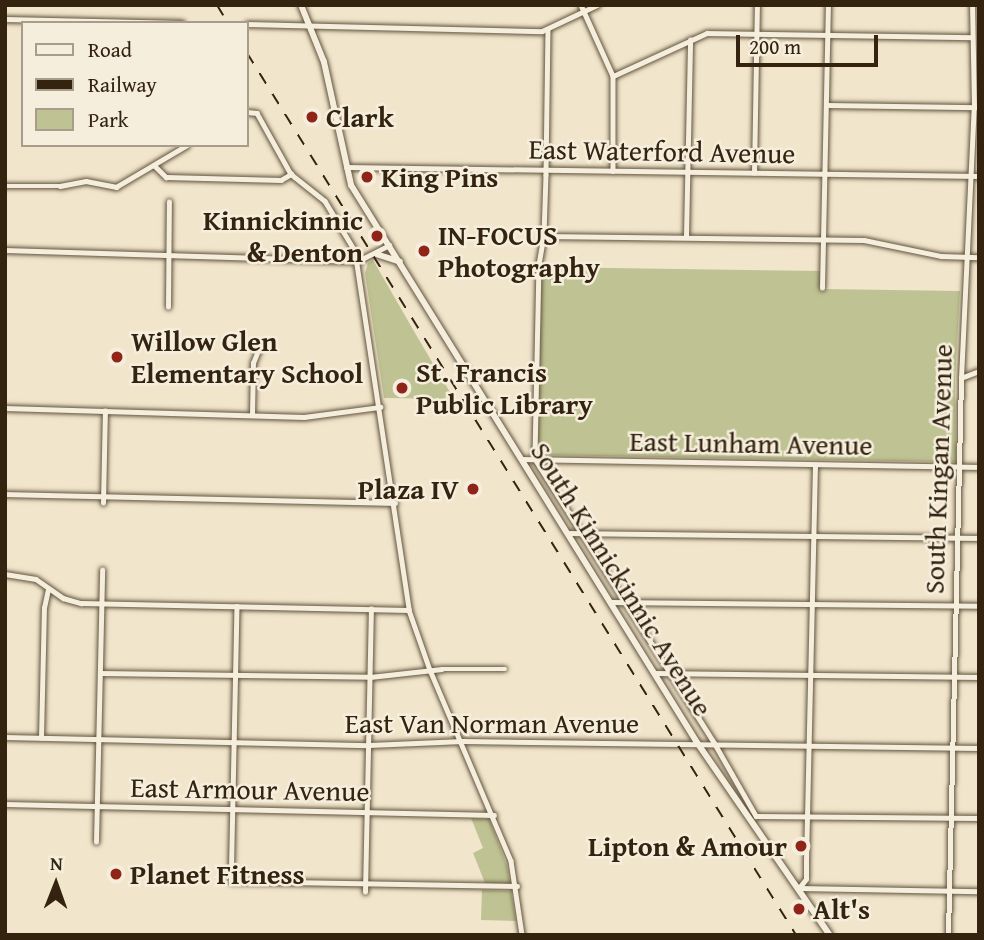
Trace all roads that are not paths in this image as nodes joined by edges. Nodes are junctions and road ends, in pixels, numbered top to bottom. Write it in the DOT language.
graph roads {
  1 [pos="301,5"];
  2 [pos="582,5"];
  3 [pos="597,5"];
  4 [pos="757,5"];
  5 [pos="828,5"];
  6 [pos="972,5"];
  7 [pos="584,12"];
  8 [pos="5,19"];
  9 [pos="94,21"];
  10 [pos="248,24"];
  11 [pos="310,26"];
  12 [pos="548,29"];
  13 [pos="757,33"];
  14 [pos="828,34"];
  15 [pos="971,37"];
  16 [pos="690,40"];
  17 [pos="613,76"];
  18 [pos="827,105"];
  19 [pos="976,107"];
  20 [pos="248,112"];
  21 [pos="184,147"];
  22 [pos="155,166"];
  23 [pos="345,167"];
  24 [pos="546,170"];
  25 [pos="613,171"];
  26 [pos="687,172"];
  27 [pos="754,173"];
  28 [pos="292,174"];
  29 [pos="825,174"];
  30 [pos="972,176"];
  31 [pos="979,176"];
  32 [pos="5,186"];
  33 [pos="169,202"];
  34 [pos="544,236"];
  35 [pos="685,236"];
  36 [pos="823,239"];
  37 [pos="390,245"];
  38 [pos="535,245"];
  39 [pos="542,248"];
  40 [pos="5,250"];
  41 [pos="376,254"];
  42 [pos="170,255"];
  43 [pos="967,257"];
  44 [pos="979,257"];
  45 [pos="358,261"];
  46 [pos="401,262"];
  47 [pos="822,288"];
  48 [pos="168,307"];
  49 [pos="259,348"];
  50 [pos="979,371"];
  51 [pos="961,378"];
  52 [pos="380,407"];
  53 [pos="5,408"];
  54 [pos="105,411"];
  55 [pos="252,416"];
  56 [pos="523,459"];
  57 [pos="535,459"];
  58 [pos="815,466"];
  59 [pos="959,467"];
  60 [pos="979,467"];
  61 [pos="5,494"];
  62 [pos="103,500"];
  63 [pos="395,503"];
  64 [pos="569,533"];
  65 [pos="583,534"];
  66 [pos="813,536"];
  67 [pos="957,538"];
  68 [pos="979,538"];
  69 [pos="102,570"];
  70 [pos="5,574"];
  71 [pos="48,588"];
  72 [pos="611,602"];
  73 [pos="626,603"];
  74 [pos="102,604"];
  75 [pos="237,606"];
  76 [pos="811,606"];
  77 [pos="955,606"];
  78 [pos="979,606"];
  79 [pos="371,609"];
  80 [pos="409,610"];
  81 [pos="505,669"];
  82 [pos="430,670"];
  83 [pos="100,673"];
  84 [pos="655,673"];
  85 [pos="670,673"];
  86 [pos="235,675"];
  87 [pos="810,676"];
  88 [pos="370,677"];
  89 [pos="954,677"];
  90 [pos="979,677"];
  91 [pos="5,737"];
  92 [pos="41,738"];
  93 [pos="99,739"];
  94 [pos="463,741"];
  95 [pos="234,742"];
  96 [pos="698,744"];
  97 [pos="715,744"];
  98 [pos="369,745"];
  99 [pos="808,746"];
  100 [pos="953,748"];
  101 [pos="979,748"];
  102 [pos="5,804"];
  103 [pos="97,806"];
  104 [pos="232,809"];
  105 [pos="367,812"];
  106 [pos="494,815"];
  107 [pos="756,816"];
  108 [pos="748,817"];
  109 [pos="807,817"];
  110 [pos="951,818"];
  111 [pos="979,818"];
  112 [pos="96,842"];
  113 [pos="366,884"];
  114 [pos="517,887"];
  115 [pos="799,888"];
  116 [pos="949,890"];
  117 [pos="979,891"];
  118 [pos="365,892"];
  119 [pos="522,935"];
  120 [pos="830,935"];
  121 [pos="948,935"];
  1 -- 11 [label="street, South Kinnickinnic Avenue"];
  2 -- 7 [label="street"];
  3 -- 7 [label="street"];
  4 -- 13 [label="street"];
  5 -- 14 [label="street"];
  6 -- 15 [label="street, South Kingan Avenue"];
  7 -- 12 [label="street"];
  7 -- 17 [label="street"];
  8 -- 9 [label="street"];
  10 -- 11 [label="street"];
  11 -- 12 [label="street"];
  11 -- 23 [label="street, South Kinnickinnic Avenue"];
  12 -- 24 [label="street"];
  13 -- 14 [label="street"];
  13 -- 16 [label="street"];
  13 -- 27 [label="street"];
  14 -- 15 [label="street"];
  14 -- 18 [label="street"];
  15 -- 19 [label="street, South Kingan Avenue"];
  16 -- 17 [label="street"];
  16 -- 26 [label="street"];
  17 -- 25 [label="street"];
  18 -- 19 [label="street"];
  18 -- 29 [label="street"];
  19 -- 30 [label="street, South Kingan Avenue"];
  20 -- 28 [label="street"];
  21 -- 22 [label="street"];
  22 -- 28 [label="street"];
  22 -- 32 [label="street"];
  23 -- 24 [label="street, East Waterford Avenue"];
  23 -- 37 [label="street, South Kinnickinnic Avenue"];
  24 -- 25 [label="street, East Waterford Avenue"];
  24 -- 34 [label="street"];
  25 -- 26 [label="street, East Waterford Avenue"];
  26 -- 27 [label="street, East Waterford Avenue"];
  26 -- 35 [label="street"];
  27 -- 29 [label="street, East Waterford Avenue"];
  28 -- 45 [label="street"];
  29 -- 30 [label="street, East Waterford Avenue"];
  29 -- 36 [label="street"];
  30 -- 31 [label="street, East Waterford Avenue"];
  30 -- 43 [label="street, South Kingan Avenue"];
  33 -- 42 [label="street"];
  34 -- 35 [label="street"];
  34 -- 39 [label="street"];
  35 -- 36 [label="street"];
  36 -- 43 [label="street"];
  36 -- 47 [label="street"];
  37 -- 41 [label="street"];
  37 -- 46 [label="street, South Kinnickinnic Avenue"];
  38 -- 39 [label="street"];
  39 -- 57 [label="street"];
  40 -- 42 [label="street"];
  41 -- 45 [label="street"];
  41 -- 46 [label="street"];
  42 -- 45 [label="street"];
  42 -- 48 [label="street"];
  43 -- 44 [label="street"];
  43 -- 51 [label="street, South Kingan Avenue"];
  45 -- 52 [label="street"];
  46 -- 56 [label="street, South Kinnickinnic Avenue"];
  49 -- 55 [label="street"];
  50 -- 51 [label="street"];
  51 -- 59 [label="street, South Kingan Avenue"];
  52 -- 55 [label="street"];
  52 -- 63 [label="street"];
  53 -- 54 [label="street"];
  54 -- 55 [label="street"];
  54 -- 62 [label="street"];
  56 -- 57 [label="street, East Lunham Avenue"];
  56 -- 64 [label="street, South Kinnickinnic Avenue"];
  57 -- 58 [label="street, East Lunham Avenue"];
  57 -- 65 [label="street, South Kinnickinnic Avenue"];
  58 -- 59 [label="street, East Lunham Avenue"];
  58 -- 66 [label="street"];
  59 -- 60 [label="street, East Lunham Avenue"];
  59 -- 67 [label="street, South Kingan Avenue"];
  61 -- 62 [label="street"];
  62 -- 63 [label="street"];
  63 -- 80 [label="street"];
  64 -- 65 [label="street"];
  64 -- 72 [label="street, South Kinnickinnic Avenue"];
  65 -- 66 [label="street"];
  65 -- 73 [label="street, South Kinnickinnic Avenue"];
  66 -- 67 [label="street"];
  66 -- 76 [label="street"];
  67 -- 68 [label="street"];
  67 -- 77 [label="street, South Kingan Avenue"];
  69 -- 74 [label="street"];
  70 -- 71 [label="street"];
  71 -- 74 [label="street"];
  71 -- 92 [label="street"];
  72 -- 73 [label="street"];
  72 -- 84 [label="street, South Kinnickinnic Avenue"];
  73 -- 76 [label="street"];
  73 -- 85 [label="street, South Kinnickinnic Avenue"];
  74 -- 75 [label="street"];
  74 -- 83 [label="street"];
  75 -- 79 [label="street"];
  75 -- 86 [label="street"];
  76 -- 77 [label="street"];
  76 -- 87 [label="street"];
  77 -- 78 [label="street"];
  77 -- 89 [label="street, South Kingan Avenue"];
  79 -- 80 [label="street"];
  79 -- 88 [label="street"];
  80 -- 82 [label="street"];
  81 -- 82 [label="street"];
  82 -- 88 [label="street"];
  82 -- 94 [label="street"];
  83 -- 86 [label="street"];
  83 -- 93 [label="street"];
  84 -- 85 [label="street"];
  84 -- 96 [label="street, South Kinnickinnic Avenue"];
  85 -- 87 [label="street"];
  85 -- 97 [label="street, South Kinnickinnic Avenue"];
  86 -- 88 [label="street"];
  86 -- 95 [label="street"];
  87 -- 89 [label="street"];
  87 -- 99 [label="street"];
  88 -- 98 [label="street"];
  89 -- 90 [label="street"];
  89 -- 100 [label="street, South Kingan Avenue"];
  91 -- 92 [label="street, East Van Norman Avenue"];
  92 -- 93 [label="street, East Van Norman Avenue"];
  93 -- 95 [label="street, East Van Norman Avenue"];
  93 -- 103 [label="street"];
  94 -- 96 [label="street, East Van Norman Avenue"];
  94 -- 98 [label="street, East Van Norman Avenue"];
  94 -- 106 [label="street"];
  95 -- 98 [label="street, East Van Norman Avenue"];
  95 -- 104 [label="street"];
  96 -- 97 [label="street, East Van Norman Avenue"];
  96 -- 108 [label="street, South Kinnickinnic Avenue"];
  97 -- 99 [label="street, East Van Norman Avenue"];
  97 -- 107 [label="street, South Kinnickinnic Avenue"];
  98 -- 105 [label="street"];
  99 -- 100 [label="street, East Van Norman Avenue"];
  99 -- 109 [label="street"];
  100 -- 101 [label="street, East Van Norman Avenue"];
  100 -- 110 [label="street, South Kingan Avenue"];
  102 -- 103 [label="street, East Armour Avenue"];
  103 -- 104 [label="street, East Armour Avenue"];
  103 -- 112 [label="street"];
  104 -- 105 [label="street, East Armour Avenue"];
  104 -- 113 [label="street"];
  105 -- 106 [label="street, East Armour Avenue"];
  105 -- 113 [label="street"];
  106 -- 114 [label="street"];
  107 -- 108 [label="street"];
  107 -- 109 [label="street"];
  108 -- 115 [label="street, South Kinnickinnic Avenue"];
  109 -- 110 [label="street"];
  109 -- 115 [label="street"];
  110 -- 111 [label="street"];
  110 -- 116 [label="street, South Kingan Avenue"];
  113 -- 114 [label="street"];
  113 -- 118 [label="street"];
  114 -- 119 [label="street"];
  115 -- 116 [label="street"];
  115 -- 120 [label="street, South Kinnickinnic Avenue"];
  116 -- 117 [label="street"];
  116 -- 121 [label="street, South Kingan Avenue"];
}
